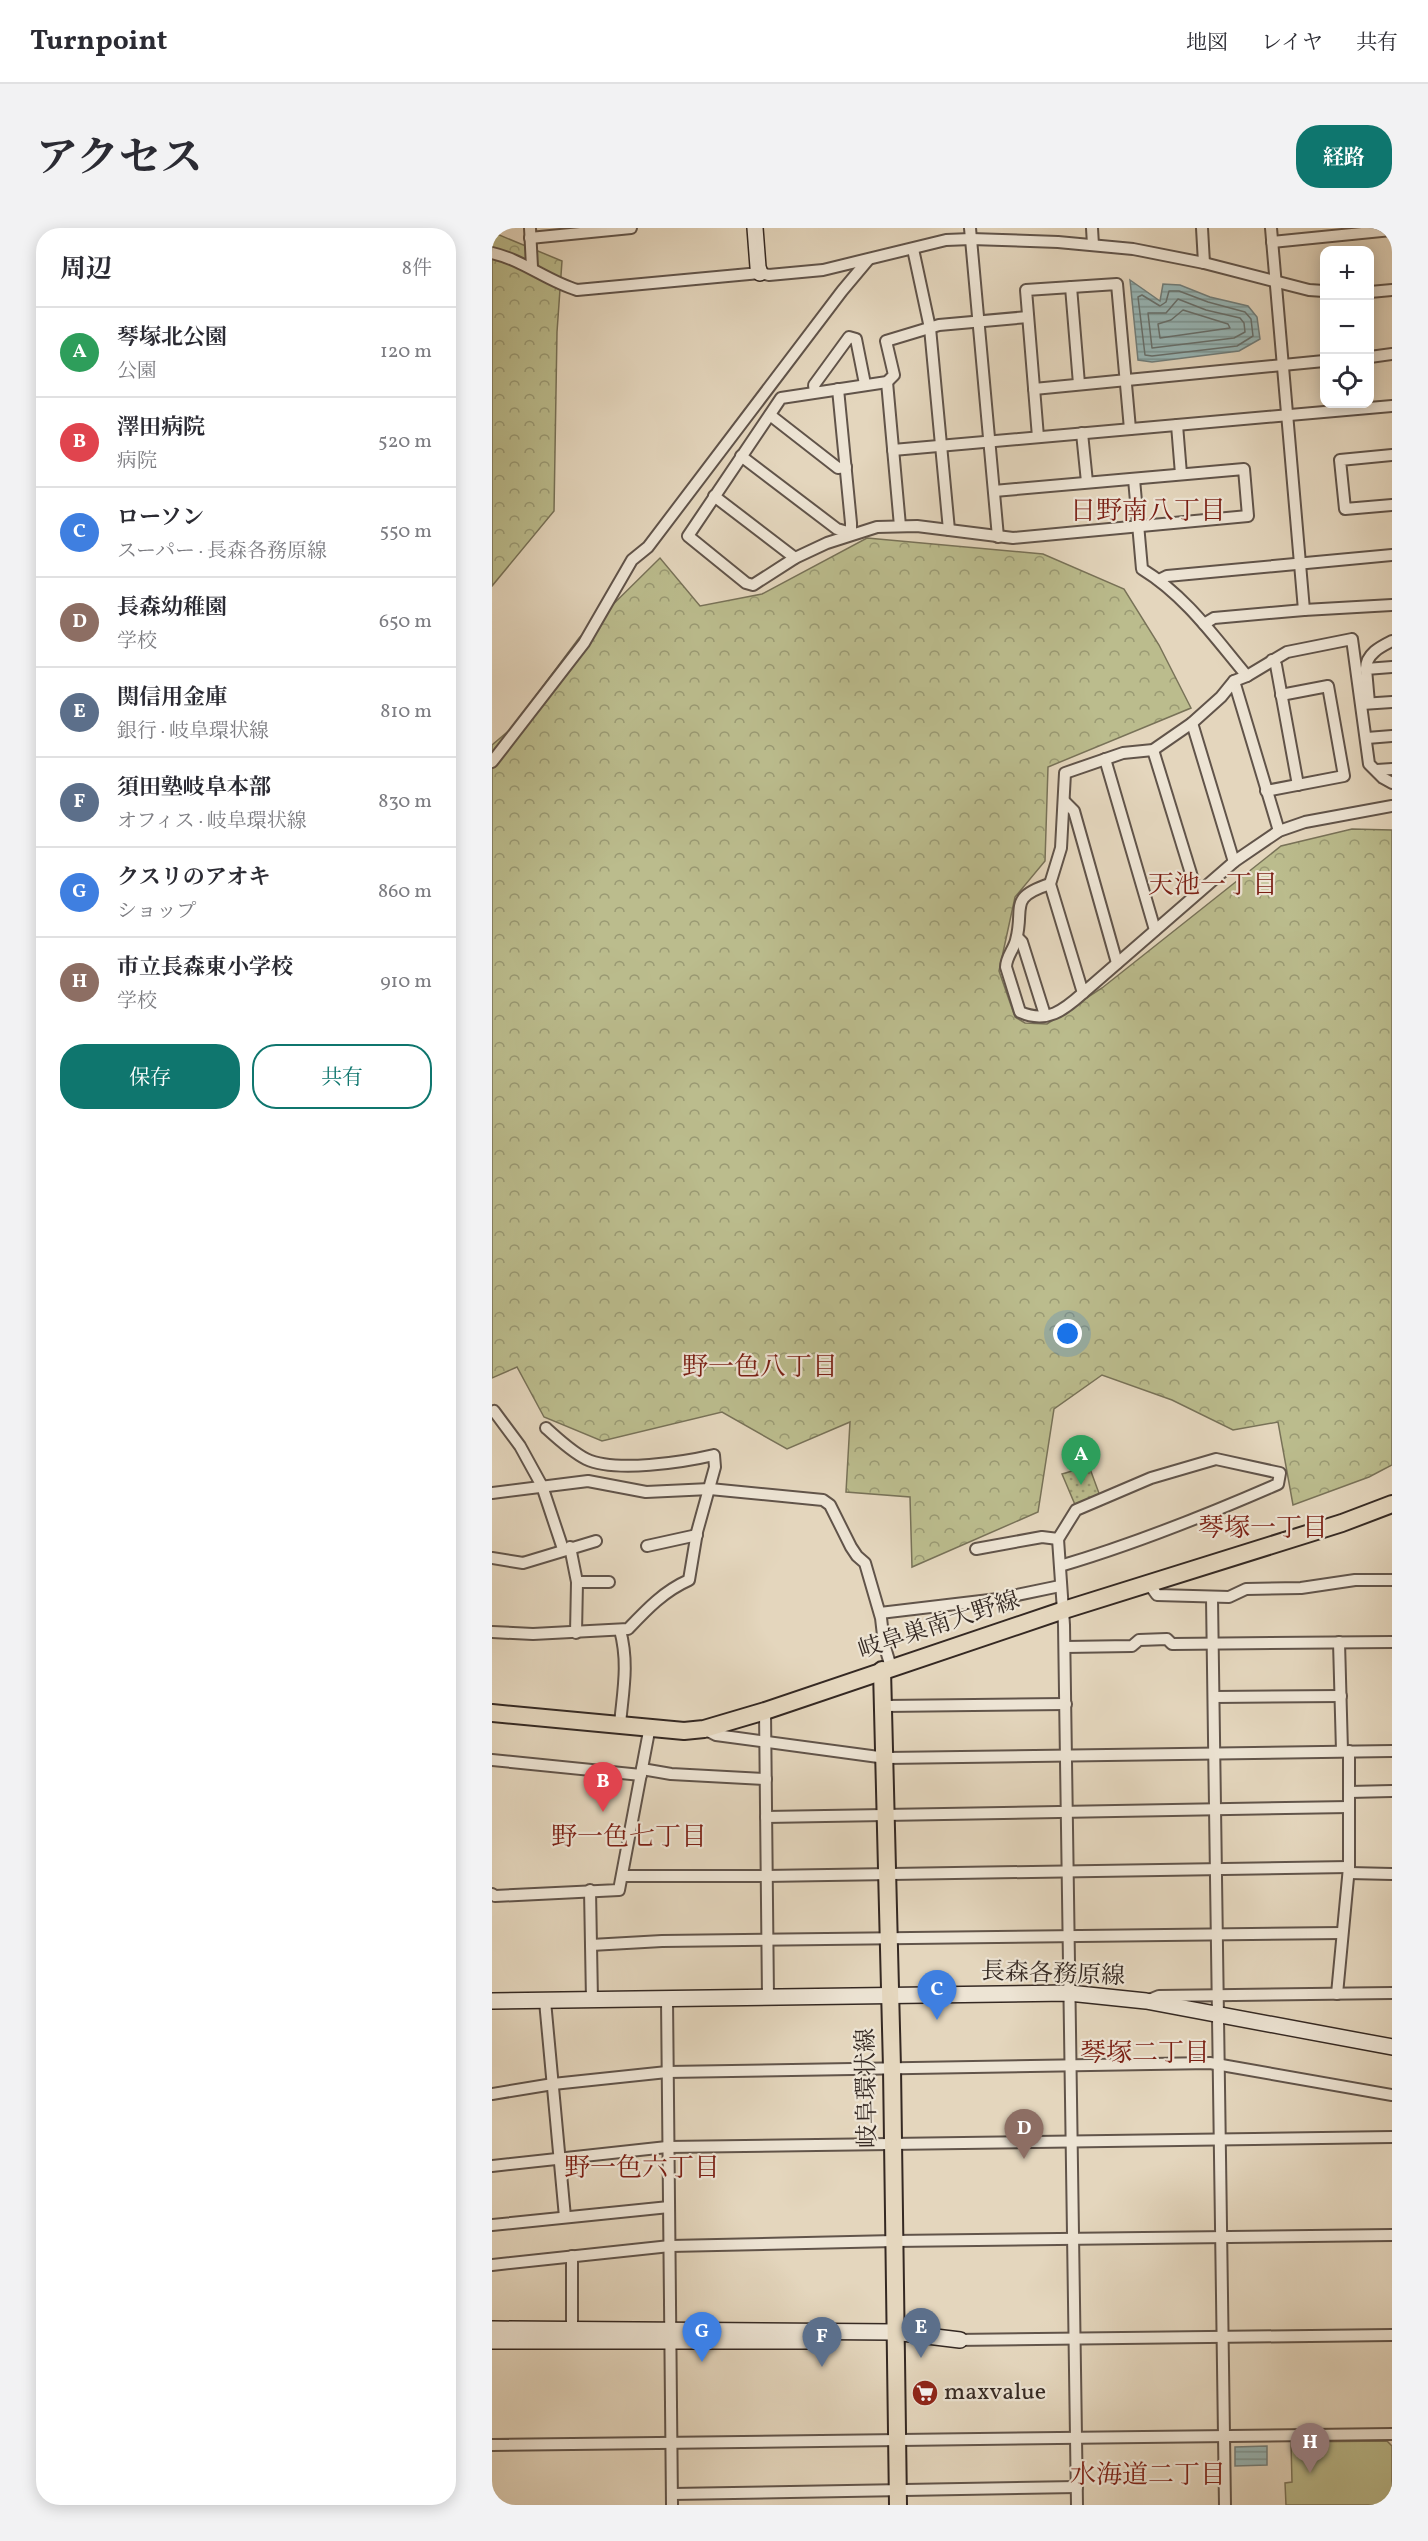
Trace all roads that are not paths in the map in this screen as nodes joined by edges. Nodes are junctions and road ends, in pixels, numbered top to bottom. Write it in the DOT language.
graph roads {
  1 [pos="631,228"];
  2 [pos="755,228"];
  3 [pos="1092,228"];
  4 [pos="1202,228"];
  5 [pos="1271,228"];
  6 [pos="1392,230"];
  7 [pos="530,233"];
  8 [pos="970,234"];
  9 [pos="1272,242"];
  10 [pos="1093,245"];
  11 [pos="913,249"];
  12 [pos="492,253"];
  13 [pos="869,260"];
  14 [pos="1204,263"];
  15 [pos="532,267"];
  16 [pos="760,273"];
  17 [pos="1274,282"];
  18 [pos="1071,287"];
  19 [pos="1320,290"];
  20 [pos="1392,290"];
  21 [pos="1374,292"];
  22 [pos="1028,317"];
  23 [pos="978,321"];
  24 [pos="930,328"];
  25 [pos="1392,354"];
  26 [pos="1374,356"];
  27 [pos="1320,361"];
  28 [pos="1282,365"];
  29 [pos="1125,379"];
  30 [pos="887,382"];
  31 [pos="865,384"];
  32 [pos="1079,384"];
  33 [pos="838,388"];
  34 [pos="1034,389"];
  35 [pos="815,392"];
  36 [pos="1374,406"];
  37 [pos="1392,406"];
  38 [pos="1345,408"];
  39 [pos="770,415"];
  40 [pos="1287,415"];
  41 [pos="1177,425"];
  42 [pos="1130,429"];
  43 [pos="1082,433"];
  44 [pos="1038,437"];
  45 [pos="989,441"];
  46 [pos="941,446"];
  47 [pos="893,450"];
  48 [pos="1392,455"];
  49 [pos="741,456"];
  50 [pos="846,467"];
  51 [pos="1180,474"];
  52 [pos="1134,479"];
  53 [pos="1087,482"];
  54 [pos="994,491"];
  55 [pos="714,496"];
  56 [pos="1392,505"];
  57 [pos="900,526"];
  58 [pos="1139,526"];
  59 [pos="949,530"];
  60 [pos="850,533"];
  61 [pos="998,537"];
  62 [pos="1392,555"];
  63 [pos="795,558"];
  64 [pos="1300,563"];
  65 [pos="1159,580"];
  66 [pos="1392,605"];
  67 [pos="1304,610"];
  68 [pos="1204,624"];
  69 [pos="1392,641"];
  70 [pos="1272,660"];
  71 [pos="1392,668"];
  72 [pos="1366,669"];
  73 [pos="1247,676"];
  74 [pos="1234,681"];
  75 [pos="1281,695"];
  76 [pos="1392,702"];
  77 [pos="1365,704"];
  78 [pos="1192,723"];
  79 [pos="1392,736"];
  80 [pos="1366,738"];
  81 [pos="1154,750"];
  82 [pos="1105,759"];
  83 [pos="492,762"];
  84 [pos="1392,769"];
  85 [pos="1377,770"];
  86 [pos="1392,783"];
  87 [pos="1298,785"];
  88 [pos="1266,791"];
  89 [pos="1065,802"];
  90 [pos="1392,806"];
  91 [pos="1278,831"];
  92 [pos="1234,862"];
  93 [pos="1050,884"];
  94 [pos="1197,893"];
  95 [pos="1155,930"];
  96 [pos="1017,937"];
  97 [pos="1117,963"];
  98 [pos="1083,993"];
  99 [pos="1045,1015"];
  100 [pos="492,1412"];
  101 [pos="546,1428"];
  102 [pos="590,1460"];
  103 [pos="590,1482"];
  104 [pos="542,1486"];
  105 [pos="710,1489"];
  106 [pos="492,1493"];
  107 [pos="1392,1504"];
  108 [pos="696,1535"];
  109 [pos="1058,1539"];
  110 [pos="596,1541"];
  111 [pos="647,1546"];
  112 [pos="567,1548"];
  113 [pos="976,1549"];
  114 [pos="492,1558"];
  115 [pos="1060,1566"];
  116 [pos="1392,1580"];
  117 [pos="577,1582"];
  118 [pos="609,1582"];
  119 [pos="1149,1584"];
  120 [pos="1060,1586"];
  121 [pos="1212,1598"];
  122 [pos="1064,1610"];
  123 [pos="880,1614"];
  124 [pos="620,1630"];
  125 [pos="492,1632"];
  126 [pos="576,1633"];
  127 [pos="1339,1642"];
  128 [pos="1392,1642"];
  129 [pos="1213,1644"];
  130 [pos="1065,1647"];
  131 [pos="887,1669"];
  132 [pos="1341,1696"];
  133 [pos="1214,1697"];
  134 [pos="1066,1704"];
  135 [pos="884,1706"];
  136 [pos="765,1712"];
  137 [pos="492,1713"];
  138 [pos="620,1724"];
  139 [pos="650,1726"];
  140 [pos="704,1729"];
  141 [pos="767,1740"];
  142 [pos="1346,1751"];
  143 [pos="1392,1751"];
  144 [pos="1215,1753"];
  145 [pos="1066,1756"];
  146 [pos="886,1758"];
  147 [pos="492,1760"];
  148 [pos="642,1772"];
  149 [pos="766,1779"];
  150 [pos="1392,1791"];
  151 [pos="1349,1792"];
  152 [pos="1349,1807"];
  153 [pos="1215,1809"];
  154 [pos="1067,1812"];
  155 [pos="887,1815"];
  156 [pos="766,1817"];
  157 [pos="1216,1869"];
  158 [pos="1068,1870"];
  159 [pos="1349,1870"];
  160 [pos="888,1873"];
  161 [pos="1392,1874"];
  162 [pos="622,1876"];
  163 [pos="765,1876"];
  164 [pos="590,1890"];
  165 [pos="492,1894"];
  166 [pos="1342,1933"];
  167 [pos="1217,1935"];
  168 [pos="1069,1938"];
  169 [pos="889,1939"];
  170 [pos="767,1941"];
  171 [pos="591,1945"];
  172 [pos="1392,1993"];
  173 [pos="1069,1994"];
  174 [pos="1337,1994"];
  175 [pos="1218,1995"];
  176 [pos="890,1996"];
  177 [pos="768,1998"];
  178 [pos="667,1999"];
  179 [pos="592,2000"];
  180 [pos="492,2001"];
  181 [pos="545,2001"];
  182 [pos="1146,2001"];
  183 [pos="1218,2015"];
  184 [pos="1392,2047"];
  185 [pos="1070,2066"];
  186 [pos="1218,2066"];
  187 [pos="892,2068"];
  188 [pos="667,2072"];
  189 [pos="553,2084"];
  190 [pos="492,2094"];
  191 [pos="1392,2096"];
  192 [pos="1392,2137"];
  193 [pos="1219,2139"];
  194 [pos="1072,2141"];
  195 [pos="892,2144"];
  196 [pos="668,2146"];
  197 [pos="560,2158"];
  198 [pos="492,2166"];
  199 [pos="669,2207"];
  200 [pos="565,2217"];
  201 [pos="492,2225"];
  202 [pos="1392,2235"];
  203 [pos="1222,2237"];
  204 [pos="1073,2239"];
  205 [pos="894,2241"];
  206 [pos="670,2246"];
  207 [pos="572,2256"];
  208 [pos="492,2265"];
  209 [pos="492,2329"];
  210 [pos="572,2330"];
  211 [pos="1392,2335"];
  212 [pos="670,2336"];
  213 [pos="894,2336"];
  214 [pos="1222,2336"];
  215 [pos="1075,2338"];
  216 [pos="960,2340"];
  217 [pos="492,2341"];
  218 [pos="1392,2434"];
  219 [pos="1224,2436"];
  220 [pos="1077,2438"];
  221 [pos="898,2440"];
  222 [pos="672,2443"];
  223 [pos="492,2445"];
  224 [pos="1077,2487"];
  225 [pos="898,2497"];
  226 [pos="672,2499"];
  227 [pos="1077,2505"];
  228 [pos="1225,2505"];
  1 -- 7 [label="street"];
  2 -- 16 [label="main road"];
  3 -- 10 [label="street"];
  4 -- 14 [label="street"];
  5 -- 9 [label="street"];
  6 -- 9 [label="street"];
  7 -- 15 [label="street"];
  8 -- 10 [label="street"];
  8 -- 11 [label="street"];
  8 -- 23 [label="street"];
  9 -- 17 [label="street"];
  10 -- 14 [label="street"];
  11 -- 13 [label="street"];
  11 -- 24 [label="street"];
  12 -- 15 [label="street"];
  13 -- 16 [label="street"];
  13 -- 83 [label="street"];
  14 -- 17 [label="street"];
  15 -- 16 [label="street"];
  17 -- 19 [label="street"];
  17 -- 28 [label="street"];
  18 -- 22 [label="street"];
  18 -- 29 [label="street"];
  18 -- 32 [label="street"];
  20 -- 21 [label="street"];
  22 -- 23 [label="street"];
  22 -- 34 [label="street"];
  23 -- 24 [label="street"];
  23 -- 45 [label="street"];
  24 -- 30 [label="street"];
  24 -- 46 [label="street"];
  25 -- 26 [label="street"];
  27 -- 28 [label="street"];
  28 -- 29 [label="street"];
  28 -- 40 [label="street"];
  29 -- 32 [label="street"];
  29 -- 42 [label="street"];
  30 -- 31 [label="street"];
  30 -- 47 [label="street"];
  31 -- 33 [label="street"];
  31 -- 35 [label="street"];
  32 -- 34 [label="street"];
  33 -- 35 [label="street"];
  33 -- 50 [label="street"];
  34 -- 44 [label="street"];
  35 -- 39 [label="street"];
  36 -- 37 [label="street"];
  38 -- 40 [label="street"];
  39 -- 49 [label="street"];
  39 -- 50 [label="street"];
  40 -- 41 [label="street"];
  40 -- 64 [label="street"];
  41 -- 42 [label="street"];
  41 -- 51 [label="street"];
  42 -- 43 [label="street"];
  43 -- 44 [label="street"];
  43 -- 53 [label="street"];
  44 -- 45 [label="street"];
  45 -- 46 [label="street"];
  45 -- 54 [label="street"];
  46 -- 47 [label="street"];
  46 -- 59 [label="street"];
  47 -- 57 [label="street"];
  48 -- 56 [label="street"];
  49 -- 55 [label="street"];
  49 -- 60 [label="street"];
  50 -- 60 [label="street"];
  51 -- 52 [label="street"];
  51 -- 58 [label="street"];
  52 -- 53 [label="street"];
  52 -- 58 [label="street"];
  53 -- 54 [label="street"];
  54 -- 61 [label="street"];
  55 -- 63 [label="street"];
  55 -- 63 [label="street"];
  57 -- 59 [label="street"];
  57 -- 60 [label="street"];
  58 -- 61 [label="street"];
  58 -- 65 [label="street"];
  59 -- 61 [label="street"];
  60 -- 63 [label="street"];
  62 -- 64 [label="street"];
  64 -- 65 [label="street"];
  64 -- 67 [label="street"];
  65 -- 68 [label="street"];
  66 -- 67 [label="street"];
  67 -- 68 [label="street"];
  68 -- 73 [label="street"];
  69 -- 72 [label="street"];
  70 -- 73 [label="street"];
  70 -- 75 [label="street"];
  70 -- 77 [label="street"];
  71 -- 72 [label="street"];
  72 -- 77 [label="street"];
  73 -- 74 [label="street"];
  74 -- 78 [label="street"];
  74 -- 88 [label="street"];
  75 -- 87 [label="street"];
  75 -- 87 [label="street"];
  76 -- 77 [label="street"];
  77 -- 80 [label="street"];
  78 -- 81 [label="street"];
  78 -- 92 [label="street"];
  79 -- 80 [label="street"];
  80 -- 85 [label="street"];
  81 -- 82 [label="street"];
  81 -- 94 [label="street"];
  82 -- 89 [label="street"];
  82 -- 95 [label="street"];
  84 -- 85 [label="street"];
  85 -- 86 [label="street"];
  87 -- 88 [label="street"];
  88 -- 91 [label="street"];
  89 -- 93 [label="street"];
  89 -- 97 [label="street"];
  90 -- 91 [label="street"];
  91 -- 92 [label="street"];
  92 -- 94 [label="street"];
  93 -- 96 [label="street"];
  93 -- 98 [label="street"];
  94 -- 95 [label="street"];
  95 -- 97 [label="street"];
  96 -- 99 [label="street"];
  96 -- 99 [label="street"];
  97 -- 98 [label="street"];
  98 -- 99 [label="street"];
  100 -- 104 [label="street"];
  101 -- 102 [label="street"];
  102 -- 103 [label="street"];
  102 -- 105 [label="street"];
  103 -- 104 [label="street"];
  103 -- 105 [label="street"];
  104 -- 106 [label="street"];
  104 -- 112 [label="street"];
  105 -- 108 [label="street"];
  105 -- 123 [label="street"];
  107 -- 119 [label="main road, 岐阜巣南大野線"];
  108 -- 111 [label="street"];
  108 -- 124 [label="street"];
  109 -- 113 [label="street"];
  109 -- 115 [label="street"];
  109 -- 115 [label="street"];
  110 -- 112 [label="street"];
  112 -- 114 [label="street"];
  112 -- 117 [label="street"];
  115 -- 120 [label="street"];
  116 -- 121 [label="street"];
  117 -- 118 [label="street"];
  117 -- 126 [label="street"];
  119 -- 121 [label="street"];
  119 -- 122 [label="main road, 岐阜巣南大野線"];
  120 -- 122 [label="street"];
  120 -- 123 [label="street"];
  121 -- 129 [label="street"];
  122 -- 130 [label="street"];
  122 -- 131 [label="main road, 岐阜巣南大野線"];
  123 -- 131 [label="street"];
  124 -- 126 [label="street"];
  124 -- 138 [label="street"];
  125 -- 126 [label="street"];
  127 -- 128 [label="street"];
  127 -- 129 [label="street"];
  127 -- 132 [label="street"];
  129 -- 130 [label="street"];
  129 -- 133 [label="street"];
  130 -- 134 [label="street"];
  131 -- 135 [label="main road, 岐阜環状線"];
  131 -- 136 [label="main road, 岐阜巣南大野線"];
  132 -- 133 [label="street"];
  132 -- 142 [label="street"];
  133 -- 144 [label="street"];
  134 -- 135 [label="street"];
  134 -- 145 [label="street"];
  135 -- 146 [label="main road, 岐阜環状線"];
  136 -- 140 [label="main road, 岐阜巣南大野線"];
  136 -- 141 [label="street"];
  137 -- 138 [label="main road, 岐阜巣南大野線"];
  138 -- 139 [label="main road, 岐阜巣南大野線"];
  139 -- 140 [label="main road, 岐阜巣南大野線"];
  139 -- 148 [label="street"];
  140 -- 141 [label="street"];
  141 -- 146 [label="street"];
  141 -- 149 [label="street"];
  142 -- 143 [label="street"];
  142 -- 144 [label="street"];
  142 -- 151 [label="street"];
  144 -- 145 [label="street"];
  144 -- 153 [label="street"];
  145 -- 146 [label="street"];
  145 -- 154 [label="street"];
  146 -- 155 [label="main road, 岐阜環状線"];
  147 -- 148 [label="street"];
  148 -- 149 [label="street"];
  148 -- 162 [label="street"];
  149 -- 156 [label="street"];
  150 -- 151 [label="street"];
  151 -- 152 [label="street"];
  152 -- 153 [label="street"];
  152 -- 159 [label="street"];
  153 -- 154 [label="street"];
  153 -- 157 [label="street"];
  154 -- 155 [label="street"];
  154 -- 158 [label="street"];
  155 -- 156 [label="street"];
  155 -- 160 [label="main road, 岐阜環状線"];
  156 -- 163 [label="street"];
  157 -- 158 [label="street"];
  157 -- 159 [label="street"];
  157 -- 167 [label="street"];
  158 -- 160 [label="street"];
  158 -- 168 [label="street"];
  159 -- 161 [label="street"];
  159 -- 166 [label="street"];
  160 -- 163 [label="street"];
  160 -- 169 [label="main road, 岐阜環状線"];
  162 -- 163 [label="street"];
  162 -- 164 [label="street"];
  163 -- 170 [label="street"];
  164 -- 165 [label="street"];
  164 -- 171 [label="street"];
  166 -- 167 [label="street"];
  166 -- 174 [label="street"];
  167 -- 168 [label="street"];
  167 -- 175 [label="street"];
  168 -- 169 [label="street"];
  168 -- 173 [label="street"];
  169 -- 170 [label="street"];
  169 -- 176 [label="main road, 岐阜環状線"];
  170 -- 171 [label="street"];
  170 -- 177 [label="street"];
  171 -- 179 [label="street"];
  172 -- 174 [label="street"];
  173 -- 176 [label="main road, 長森各務原線"];
  173 -- 182 [label="main road, 長森各務原線"];
  173 -- 185 [label="street"];
  174 -- 175 [label="street"];
  175 -- 182 [label="street"];
  175 -- 183 [label="street"];
  176 -- 177 [label="main road, 長森各務原線"];
  176 -- 187 [label="main road, 岐阜環状線"];
  177 -- 178 [label="main road, 長森各務原線"];
  178 -- 179 [label="main road, 長森各務原線"];
  178 -- 188 [label="street"];
  179 -- 181 [label="main road, 長森各務原線"];
  180 -- 181 [label="main road, 長森各務原線"];
  181 -- 189 [label="street"];
  182 -- 183 [label="main road, 長森各務原線"];
  183 -- 184 [label="main road, 長森各務原線"];
  183 -- 186 [label="street"];
  185 -- 186 [label="street"];
  185 -- 187 [label="street"];
  185 -- 194 [label="street"];
  186 -- 191 [label="street"];
  186 -- 193 [label="street"];
  187 -- 188 [label="street"];
  187 -- 195 [label="main road, 岐阜環状線"];
  188 -- 189 [label="street"];
  188 -- 196 [label="street"];
  189 -- 190 [label="street"];
  189 -- 197 [label="street"];
  192 -- 193 [label="street"];
  193 -- 194 [label="street"];
  193 -- 203 [label="street"];
  194 -- 195 [label="street"];
  194 -- 204 [label="street"];
  195 -- 196 [label="street"];
  195 -- 205 [label="main road, 岐阜環状線"];
  196 -- 197 [label="street"];
  196 -- 199 [label="street"];
  197 -- 198 [label="street"];
  197 -- 200 [label="street"];
  199 -- 200 [label="street"];
  199 -- 206 [label="street"];
  200 -- 201 [label="street"];
  202 -- 203 [label="street"];
  203 -- 204 [label="street"];
  203 -- 214 [label="street"];
  204 -- 205 [label="street"];
  204 -- 215 [label="street"];
  205 -- 206 [label="street"];
  205 -- 213 [label="main road, 岐阜環状線"];
  206 -- 207 [label="street"];
  206 -- 212 [label="street"];
  207 -- 208 [label="street"];
  207 -- 210 [label="street"];
  209 -- 210 [label="main road"];
  210 -- 212 [label="main road"];
  211 -- 214 [label="street"];
  212 -- 213 [label="main road"];
  212 -- 217 [label="main road"];
  212 -- 222 [label="street"];
  213 -- 216 [label="main road"];
  213 -- 221 [label="main road, 岐阜環状線"];
  214 -- 215 [label="street"];
  214 -- 219 [label="street"];
  215 -- 216 [label="street"];
  215 -- 220 [label="street"];
  218 -- 219 [label="street"];
  219 -- 220 [label="street"];
  219 -- 228 [label="street"];
  220 -- 221 [label="street"];
  220 -- 224 [label="street"];
  221 -- 222 [label="street"];
  221 -- 225 [label="main road, 岐阜環状線"];
  222 -- 223 [label="street"];
  222 -- 226 [label="street"];
  224 -- 225 [label="street"];
  224 -- 227 [label="street"];
  225 -- 226 [label="street"];
}
